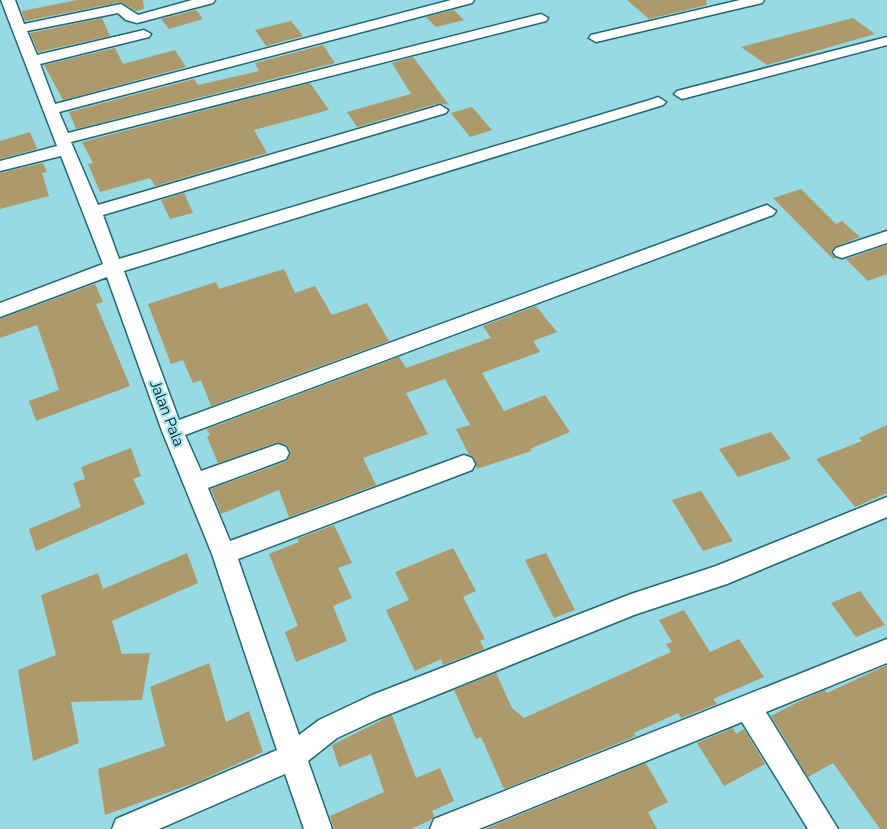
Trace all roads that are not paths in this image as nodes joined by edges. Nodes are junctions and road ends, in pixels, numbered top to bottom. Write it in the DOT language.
graph roads {
  1 [pos="8,0"];
  2 [pos="208,0"];
  3 [pos="467,0"];
  4 [pos="757,0"];
  5 [pos="541,18"];
  6 [pos="18,29"];
  7 [pos="144,34"];
  8 [pos="596,38"];
  9 [pos="887,41"];
  10 [pos="32,61"];
  11 [pos="682,94"];
  12 [pos="658,102"];
  13 [pos="50,110"];
  14 [pos="440,110"];
  15 [pos="65,144"];
  16 [pos="0,166"];
  17 [pos="767,211"];
  18 [pos="93,212"];
  19 [pos="887,237"];
  20 [pos="842,252"];
  21 [pos="112,268"];
  22 [pos="0,310"];
  23 [pos="173,431"];
  24 [pos="278,453"];
  25 [pos="464,464"];
  26 [pos="195,483"];
  27 [pos="887,507"];
  28 [pos="224,554"];
  29 [pos="887,651"];
  30 [pos="747,706"];
  31 [pos="292,757"];
  32 [pos="126,829"];
  33 [pos="318,829"];
  34 [pos="444,829"];
  35 [pos="824,829"];
  1 -- 6 [label="street, Jalan Pala"];
  2 -- 6 [label="street"];
  3 -- 13 [label="street"];
  4 -- 8 [label="street"];
  5 -- 15 [label="street"];
  6 -- 10 [label="street, Jalan Pala"];
  7 -- 10 [label="street"];
  9 -- 11 [label="street"];
  10 -- 13 [label="street, Jalan Pala"];
  12 -- 21 [label="street"];
  13 -- 15 [label="street, Jalan Pala"];
  14 -- 18 [label="street"];
  15 -- 16 [label="street"];
  15 -- 18 [label="street, Jalan Pala"];
  17 -- 23 [label="street"];
  18 -- 21 [label="street, Jalan Pala"];
  19 -- 20 [label="street"];
  21 -- 22 [label="street"];
  21 -- 23 [label="street, Jalan Pala"];
  23 -- 26 [label="street, Jalan Pala"];
  24 -- 26 [label="street"];
  25 -- 28 [label="street"];
  26 -- 28 [label="street, Jalan Pala"];
  27 -- 31 [label="street"];
  28 -- 31 [label="street, Jalan Pala"];
  29 -- 30 [label="street"];
  30 -- 34 [label="street"];
  30 -- 35 [label="street"];
  31 -- 32 [label="street"];
  31 -- 33 [label="street, Jalan Pala"];
}
